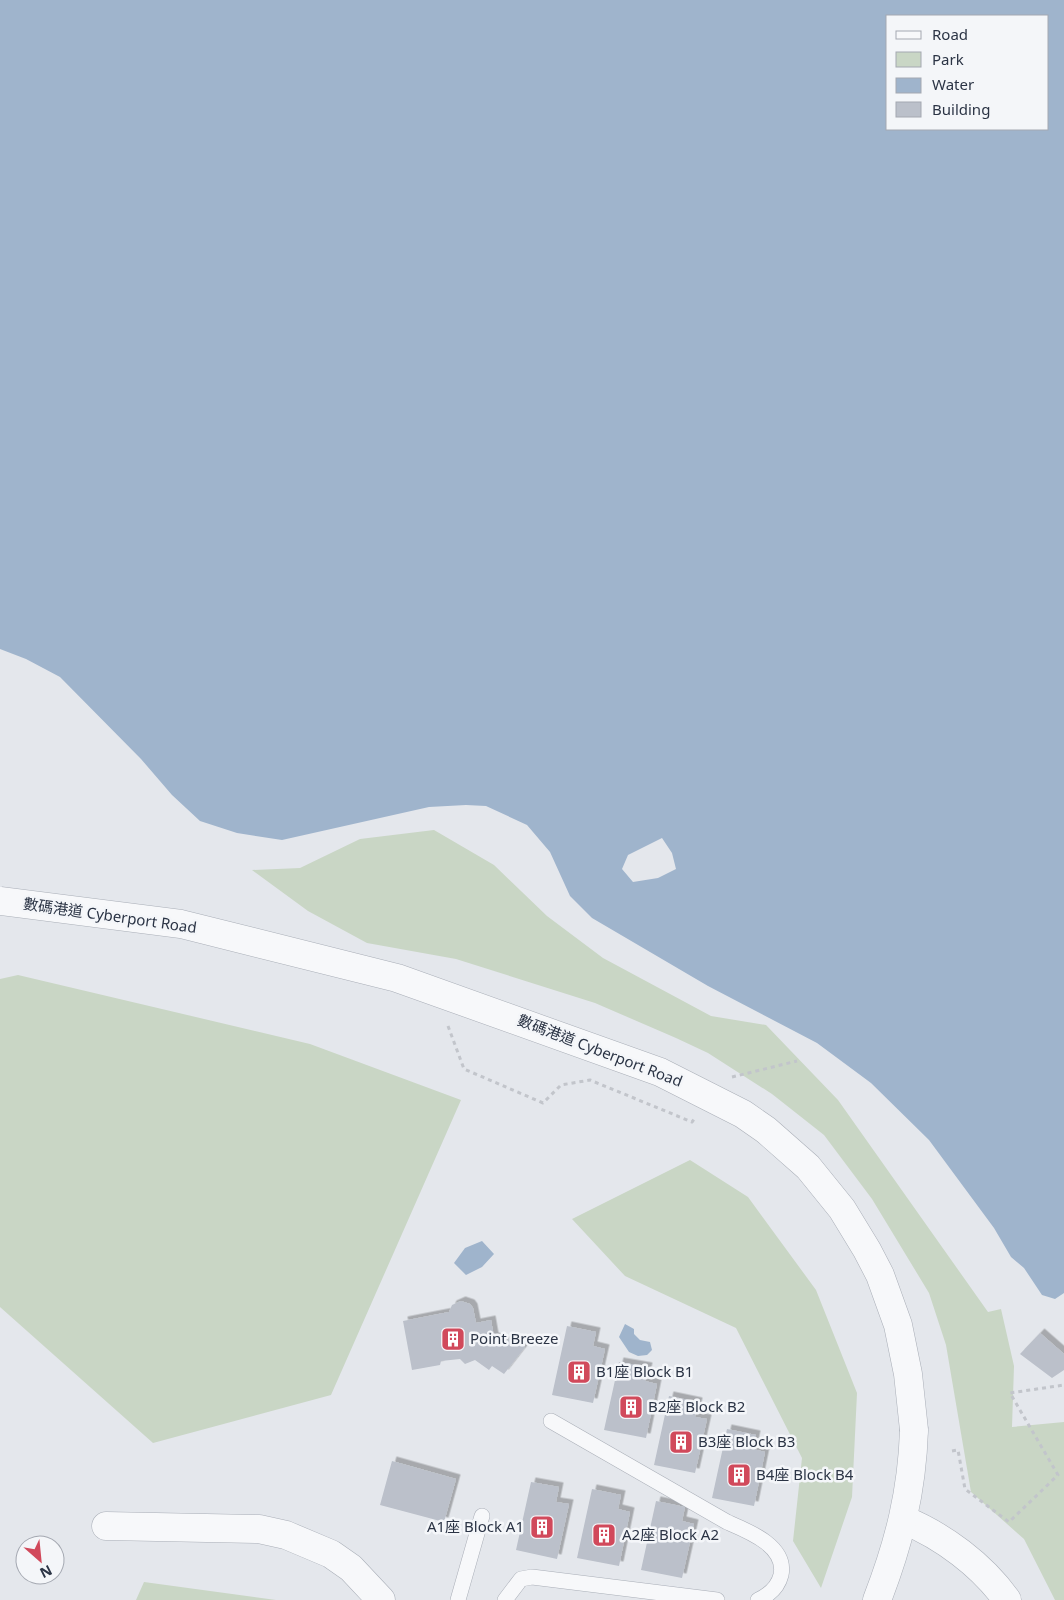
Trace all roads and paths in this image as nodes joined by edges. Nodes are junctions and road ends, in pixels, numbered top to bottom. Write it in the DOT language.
graph roads {
  1 [pos="0,900"];
  2 [pos="1064,1385"];
  3 [pos="551,1421"];
  4 [pos="952,1451"];
  5 [pos="482,1516"];
  6 [pos="904,1520"];
  7 [pos="106,1526"];
  8 [pos="381,1600"];
  9 [pos="458,1600"];
  10 [pos="505,1600"];
  11 [pos="717,1600"];
  12 [pos="758,1600"];
  13 [pos="878,1600"];
  14 [pos="1008,1600"];
  1 -- 6 [label="street, 數碼港道 Cyberport Road, bridge"];
  2 -- 4 [label="path"];
  3 -- 12 [label="lane"];
  5 -- 9 [label="lane"];
  6 -- 13 [label="street, 數碼港道 Cyberport Road"];
  6 -- 14 [label="street"];
  7 -- 8 [label="street"];
  10 -- 11 [label="lane"];
}
